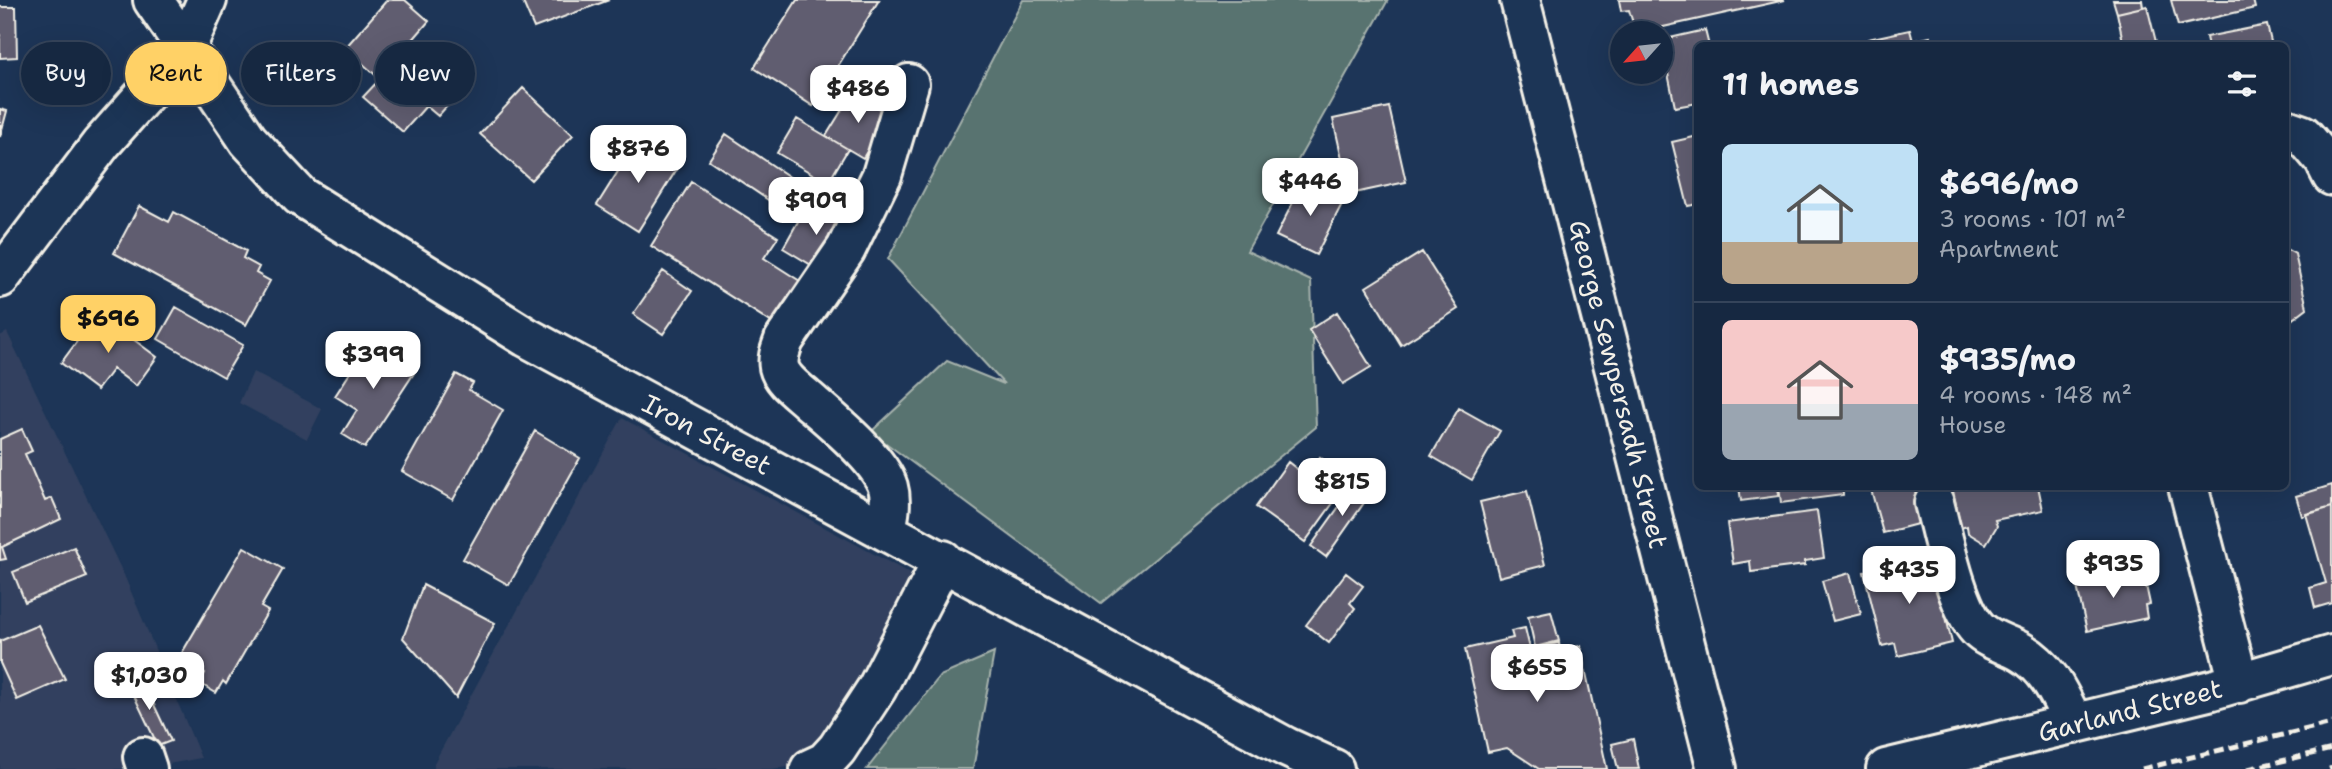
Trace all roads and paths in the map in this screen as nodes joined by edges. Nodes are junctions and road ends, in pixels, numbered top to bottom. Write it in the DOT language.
graph roads {
  1 [pos="153,0"];
  2 [pos="207,0"];
  3 [pos="1520,0"];
  4 [pos="182,42"];
  5 [pos="189,42"];
  6 [pos="909,84"];
  7 [pos="136,105"];
  8 [pos="224,105"];
  9 [pos="2289,130"];
  10 [pos="2332,176"];
  11 [pos="0,278"];
  12 [pos="2189,490"];
  13 [pos="1934,503"];
  14 [pos="886,530"];
  15 [pos="943,560"];
  16 [pos="2332,655"];
  17 [pos="2239,683"];
  18 [pos="2074,724"];
  19 [pos="810,769"];
  20 [pos="1334,769"];
  21 [pos="1717,769"];
  22 [pos="1886,769"];
  1 -- 4 [label="street, Iron Street"];
  2 -- 5 [label="street"];
  3 -- 21 [label="street, George Sewpersadh Street"];
  6 -- 14 [label="street"];
  7 -- 11 [label="street"];
  8 -- 14 [label="street, Iron Street"];
  9 -- 10 [label="street"];
  12 -- 17 [label="street"];
  13 -- 18 [label="street"];
  14 -- 15 [label="street, Iron Street"];
  15 -- 19 [label="street"];
  15 -- 20 [label="street, Iron Street"];
  16 -- 17 [label="street, Garland Street"];
  17 -- 18 [label="street, Garland Street"];
  18 -- 22 [label="street, Garland Street"];
}
